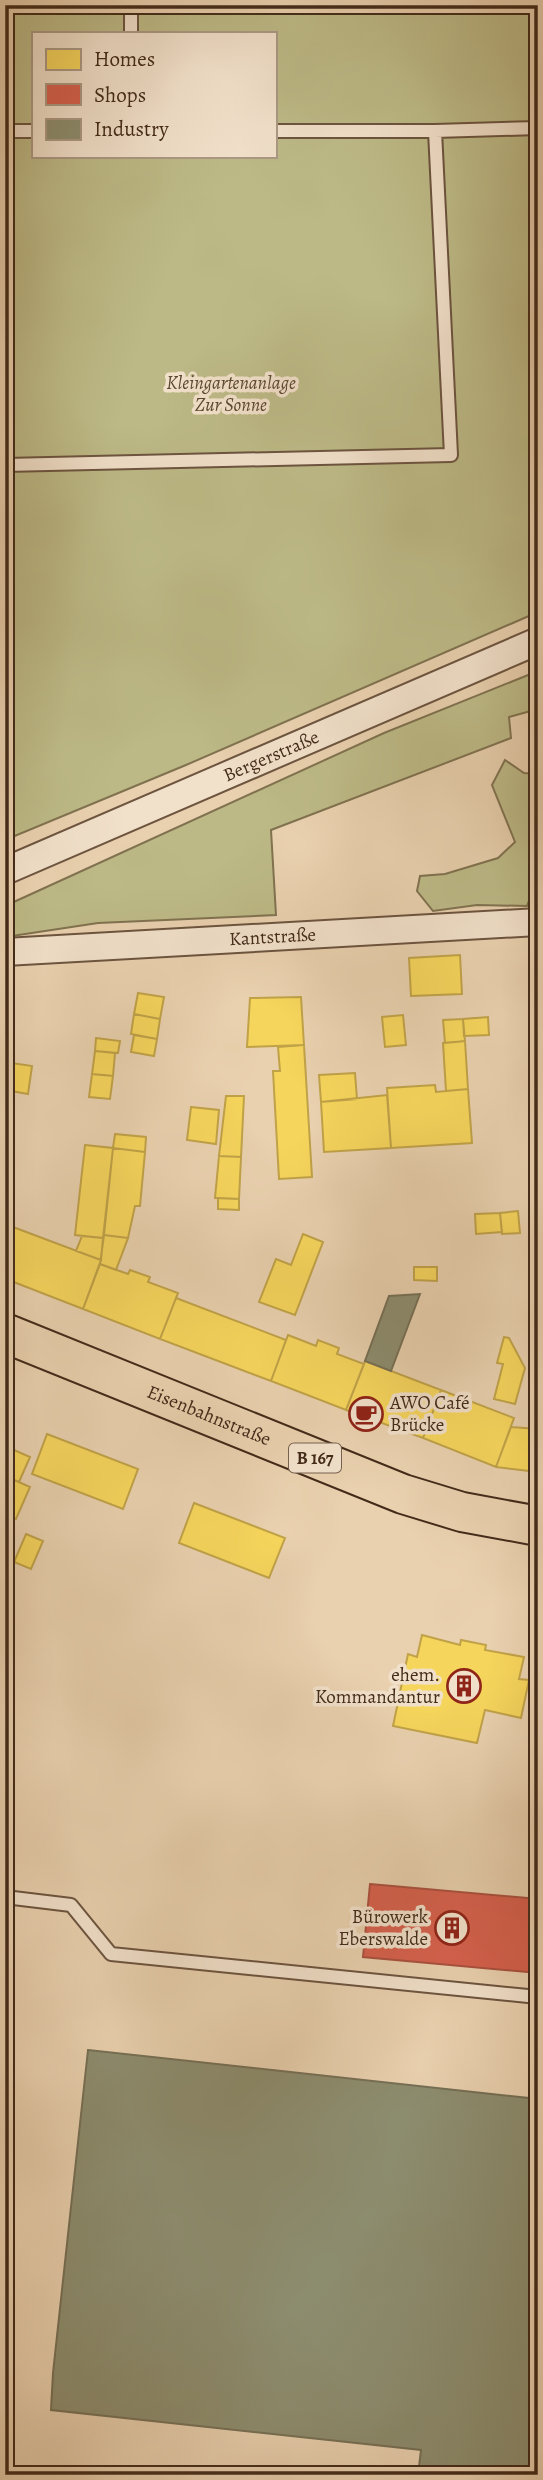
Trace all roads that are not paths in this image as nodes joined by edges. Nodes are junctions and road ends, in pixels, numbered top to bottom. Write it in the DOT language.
graph roads {
  1 [pos="131,5"];
  2 [pos="131,32"];
  3 [pos="538,128"];
  4 [pos="5,131"];
  5 [pos="32,131"];
  6 [pos="276,131"];
  7 [pos="435,131"];
  8 [pos="5,465"];
  9 [pos="538,641"];
  10 [pos="5,871"];
  11 [pos="538,922"];
  12 [pos="5,952"];
  13 [pos="5,1333"];
  14 [pos="538,1526"];
  15 [pos="5,1897"];
  16 [pos="538,1997"];
  1 -- 2 [label="lane"];
  3 -- 7 [label="lane"];
  4 -- 5 [label="lane"];
  6 -- 7 [label="lane"];
  7 -- 8 [label="lane"];
  9 -- 10 [label="street, Bergerstraße"];
  11 -- 12 [label="street, Kantstraße"];
  13 -- 14 [label="main road, Eisenbahnstraße / B 167"];
  15 -- 16 [label="lane"];
}
